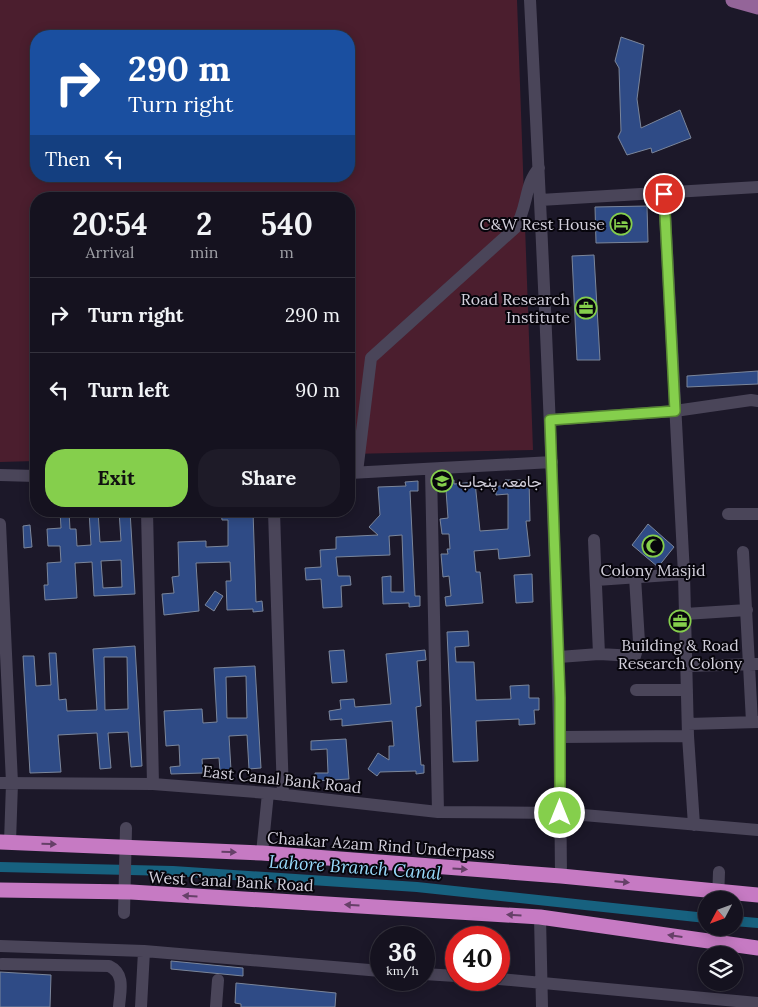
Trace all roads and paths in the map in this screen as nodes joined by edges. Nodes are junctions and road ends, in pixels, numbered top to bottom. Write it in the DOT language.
graph roads {
  1 [pos="530,0"];
  2 [pos="734,0"];
  3 [pos="758,8"];
  4 [pos="539,168"];
  5 [pos="758,187"];
  6 [pos="664,194"];
  7 [pos="540,200"];
  8 [pos="758,401"];
  9 [pos="675,411"];
  10 [pos="550,420"];
  11 [pos="355,459"];
  12 [pos="552,462"];
  13 [pos="432,470"];
  14 [pos="355,472"];
  15 [pos="0,475"];
  16 [pos="30,476"];
  17 [pos="728,514"];
  18 [pos="758,514"];
  19 [pos="147,517"];
  20 [pos="274,517"];
  21 [pos="0,524"];
  22 [pos="594,540"];
  23 [pos="743,552"];
  24 [pos="684,574"];
  25 [pos="635,577"];
  26 [pos="596,580"];
  27 [pos="685,614"];
  28 [pos="751,616"];
  29 [pos="599,654"];
  30 [pos="559,657"];
  31 [pos="754,664"];
  32 [pos="687,666"];
  33 [pos="636,690"];
  34 [pos="687,690"];
  35 [pos="755,722"];
  36 [pos="688,730"];
  37 [pos="560,737"];
  38 [pos="6,783"];
  39 [pos="153,784"];
  40 [pos="268,793"];
  41 [pos="283,795"];
  42 [pos="438,812"];
  43 [pos="560,813"];
  44 [pos="694,825"];
  45 [pos="126,828"];
  46 [pos="758,830"];
  47 [pos="5,842"];
  48 [pos="262,853"];
  49 [pos="719,872"];
  50 [pos="561,876"];
  51 [pos="0,890"];
  52 [pos="718,891"];
  53 [pos="758,895"];
  54 [pos="124,912"];
  55 [pos="540,917"];
  56 [pos="0,946"];
  57 [pos="758,948"];
  58 [pos="144,951"];
  59 [pos="2,964"];
  60 [pos="370,969"];
  61 [pos="218,980"];
  62 [pos="510,981"];
  63 [pos="542,983"];
  64 [pos="758,1003"];
  65 [pos="119,1007"];
  66 [pos="141,1007"];
  67 [pos="216,1007"];
  68 [pos="542,1007"];
  1 -- 4 [label="street"];
  2 -- 3 [label="main road"];
  4 -- 7 [label="street"];
  4 -- 11 [label="street"];
  5 -- 6 [label="street"];
  6 -- 7 [label="street"];
  6 -- 9 [label="street"];
  7 -- 10 [label="street"];
  8 -- 9 [label="street"];
  9 -- 10 [label="street"];
  9 -- 24 [label="street"];
  10 -- 12 [label="street"];
  12 -- 13 [label="street"];
  12 -- 30 [label="street"];
  13 -- 14 [label="street"];
  13 -- 42 [label="street"];
  15 -- 16 [label="street"];
  17 -- 18 [label="street"];
  19 -- 39 [label="street"];
  20 -- 41 [label="street"];
  21 -- 38 [label="street"];
  22 -- 26 [label="street"];
  23 -- 28 [label="street"];
  24 -- 25 [label="street"];
  24 -- 27 [label="street"];
  25 -- 26 [label="street"];
  25 -- 29 [label="street"];
  26 -- 29 [label="street"];
  27 -- 28 [label="street"];
  27 -- 32 [label="street"];
  28 -- 31 [label="street"];
  29 -- 30 [label="street"];
  30 -- 37 [label="street"];
  31 -- 32 [label="street"];
  31 -- 35 [label="street"];
  32 -- 34 [label="street"];
  33 -- 34 [label="street"];
  34 -- 36 [label="street"];
  35 -- 36 [label="street"];
  36 -- 37 [label="street"];
  36 -- 44 [label="street"];
  37 -- 43 [label="street"];
  38 -- 39 [label="street, East Canal Bank Road"];
  38 -- 47 [label="street"];
  39 -- 40 [label="street, East Canal Bank Road"];
  40 -- 41 [label="street, East Canal Bank Road"];
  40 -- 48 [label="street"];
  41 -- 42 [label="street, East Canal Bank Road"];
  42 -- 43 [label="street, East Canal Bank Road"];
  43 -- 44 [label="street, East Canal Bank Road"];
  43 -- 50 [label="street"];
  44 -- 46 [label="street, East Canal Bank Road"];
  45 -- 54 [label="street"];
  47 -- 48 [label="highway, Chaakar Azam Rind Underpass, one-way"];
  48 -- 50 [label="highway, Chaakar Azam Rind Underpass, one-way"];
  49 -- 52 [label="street"];
  50 -- 53 [label="highway, Chaakar Azam Rind Underpass, one-way"];
  55 -- 51 [label="highway, West Canal Bank Road, one-way"];
  57 -- 55 [label="highway, West Canal Bank Road, one-way"];
  55 -- 63 [label="street"];
  56 -- 58 [label="street"];
  58 -- 60 [label="street"];
  58 -- 66 [label="street"];
  59 -- 65 [label="street"];
  61 -- 67 [label="street"];
  62 -- 63 [label="street"];
  63 -- 64 [label="street"];
  63 -- 68 [label="street"];
}
